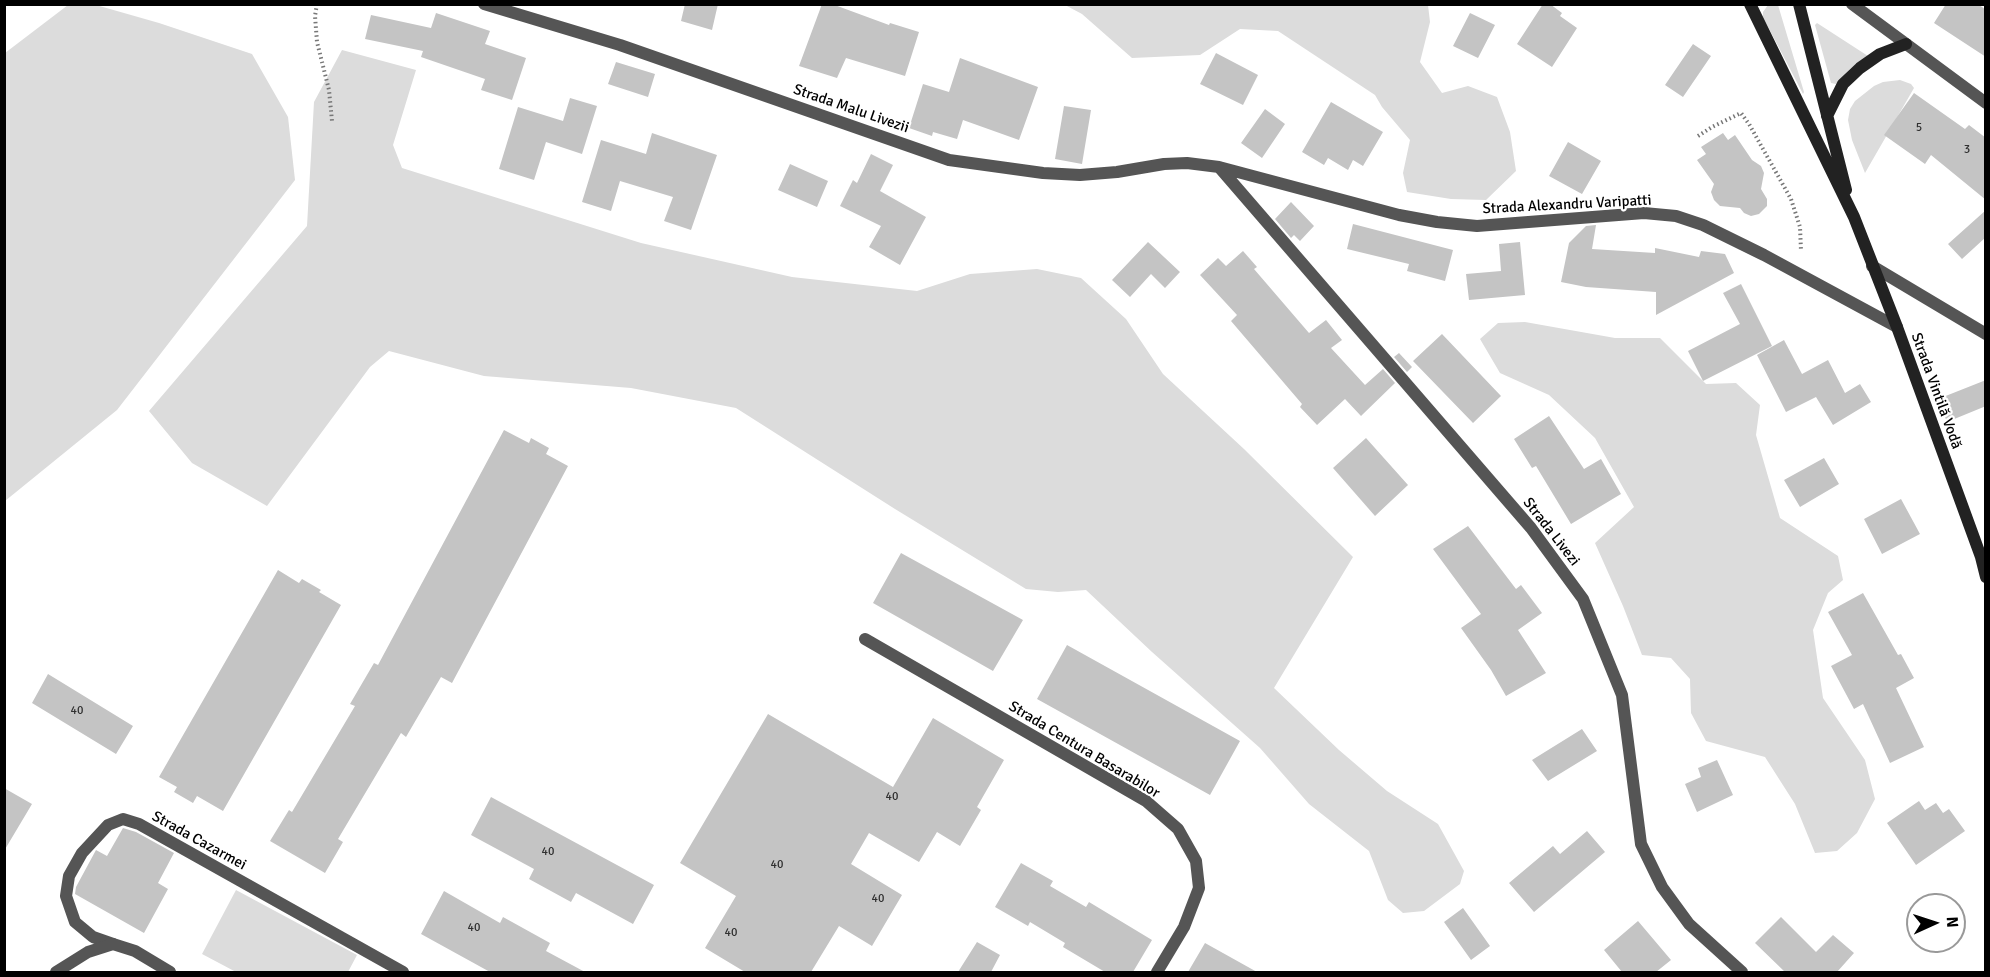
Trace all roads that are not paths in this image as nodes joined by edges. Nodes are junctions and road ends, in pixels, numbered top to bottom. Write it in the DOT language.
graph roads {
  1 [pos="484,4"];
  2 [pos="1750,4"];
  3 [pos="1799,4"];
  4 [pos="1852,4"];
  5 [pos="1906,44"];
  6 [pos="1986,103"];
  7 [pos="1827,116"];
  8 [pos="1219,167"];
  9 [pos="1854,218"];
  10 [pos="1872,266"];
  11 [pos="1897,327"];
  12 [pos="1986,334"];
  13 [pos="1983,558"];
  14 [pos="1986,577"];
  15 [pos="865,639"];
  16 [pos="113,944"];
  17 [pos="56,972"];
  18 [pos="170,972"];
  19 [pos="403,972"];
  20 [pos="1157,972"];
  21 [pos="1742,972"];
  1 -- 8 [label="street, Strada Malu Livezii"];
  2 -- 9 [label="main road, Strada Vintilă Vodă"];
  3 -- 7 [label="main road, Strada Vintilă Vodă"];
  4 -- 5 [label="street"];
  5 -- 6 [label="street"];
  5 -- 7 [label="main road"];
  7 -- 9 [label="main road, Strada Vintilă Vodă"];
  8 -- 11 [label="street, Strada Alexandru Varipatti"];
  8 -- 21 [label="street, Strada Livezi"];
  9 -- 10 [label="main road, Strada Vintilă Vodă"];
  10 -- 11 [label="main road, Strada Vintilă Vodă"];
  10 -- 12 [label="street"];
  11 -- 13 [label="main road, Strada Vintilă Vodă"];
  13 -- 14 [label="main road, Strada Vintilă Vodă"];
  15 -- 20 [label="street, Strada Centura Basarabilor"];
  16 -- 17 [label="street"];
  16 -- 18 [label="street, Strada Cazarmei"];
  16 -- 19 [label="street, Strada Cazarmei"];
}
